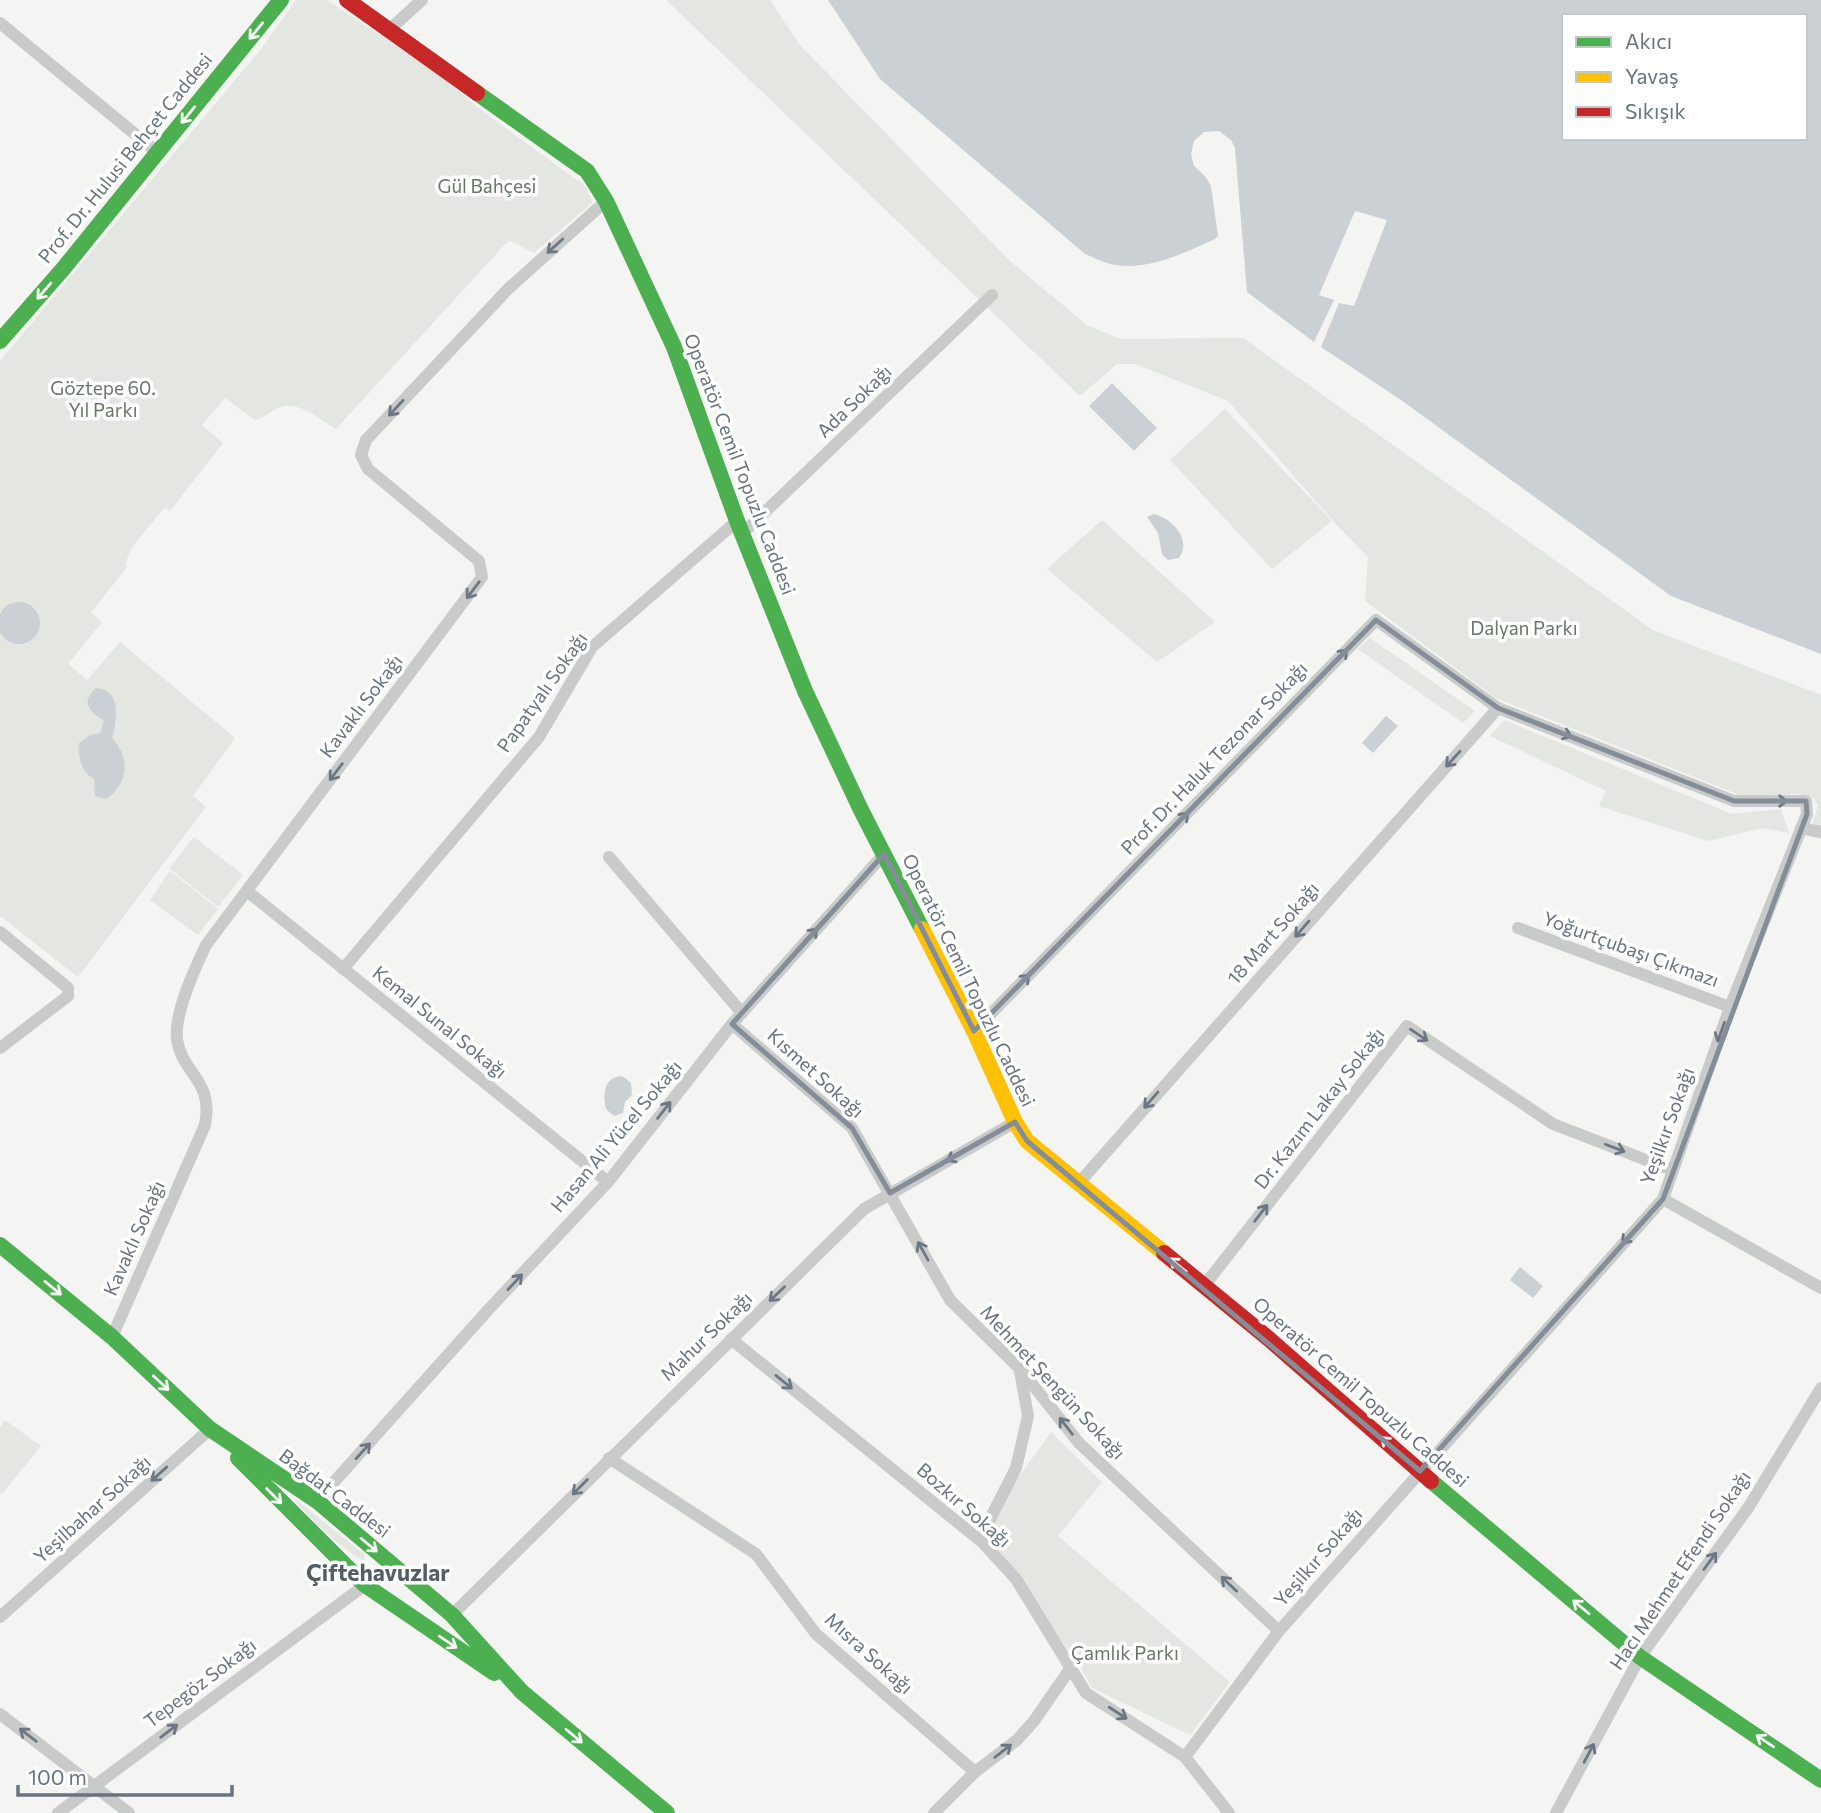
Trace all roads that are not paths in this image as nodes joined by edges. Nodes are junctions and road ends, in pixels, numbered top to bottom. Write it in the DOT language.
graph roads {
  1 [pos="281,0"];
  2 [pos="347,0"];
  3 [pos="422,0"];
  4 [pos="1,25"];
  5 [pos="390,29"];
  6 [pos="158,153"];
  7 [pos="607,201"];
  8 [pos="992,295"];
  9 [pos="0,341"];
  10 [pos="739,528"];
  11 [pos="1498,708"];
  12 [pos="1801,828"];
  13 [pos="1821,832"];
  14 [pos="884,854"];
  15 [pos="608,857"];
  16 [pos="247,891"];
  17 [pos="1518,928"];
  18 [pos="0,932"];
  19 [pos="343,969"];
  20 [pos="1730,1007"];
  21 [pos="742,1013"];
  22 [pos="732,1024"];
  23 [pos="975,1031"];
  24 [pos="0,1048"];
  25 [pos="1015,1122"];
  26 [pos="1672,1170"];
  27 [pos="608,1182"];
  28 [pos="1078,1184"];
  29 [pos="890,1193"];
  30 [pos="1663,1199"];
  31 [pos="0,1245"];
  32 [pos="1204,1286"];
  33 [pos="1821,1288"];
  34 [pos="112,1336"];
  35 [pos="731,1339"];
  36 [pos="1020,1369"];
  37 [pos="1821,1388"];
  38 [pos="210,1429"];
  39 [pos="609,1458"];
  40 [pos="1420,1471"];
  41 [pos="317,1501"];
  42 [pos="982,1542"];
  43 [pos="365,1585"];
  44 [pos="452,1615"];
  45 [pos="0,1617"];
  46 [pos="1279,1631"];
  47 [pos="1640,1657"];
  48 [pos="1072,1666"];
  49 [pos="522,1692"];
  50 [pos="0,1714"];
  51 [pos="1185,1757"];
  52 [pos="975,1772"];
  53 [pos="1821,1780"];
  54 [pos="94,1786"];
  55 [pos="58,1813"];
  56 [pos="129,1813"];
  57 [pos="667,1813"];
  58 [pos="934,1813"];
  59 [pos="1229,1813"];
  60 [pos="1556,1813"];
  1 -- 6 [label="main road, Prof. Dr. Hulusi Behçet Caddesi, one-way"];
  2 -- 5 [label="main road, Operatör Cemil Topuzlu Caddesi"];
  3 -- 5 [label="street"];
  4 -- 6 [label="street"];
  5 -- 7 [label="main road, Operatör Cemil Topuzlu Caddesi"];
  6 -- 9 [label="main road, Prof. Dr. Hulusi Behçet Caddesi, one-way"];
  7 -- 10 [label="main road, Operatör Cemil Topuzlu Caddesi"];
  7 -- 16 [label="street, Kavaklı Sokağı, one-way"];
  8 -- 10 [label="street, Ada Sokağı"];
  10 -- 14 [label="main road, Operatör Cemil Topuzlu Caddesi"];
  10 -- 19 [label="street, Papatyalı Sokağı"];
  11 -- 12 [label="street, Yeşilkır Sokağı, one-way"];
  23 -- 11 [label="street, Prof. Dr. Haluk Tezonar Sokağı, one-way"];
  11 -- 28 [label="street, 18 Mart Sokağı, one-way"];
  12 -- 13 [label="street"];
  12 -- 20 [label="street, Yeşilkır Sokağı"];
  21 -- 14 [label="street, Hasan Ali Yücel Sokağı, one-way"];
  14 -- 23 [label="main road, Operatör Cemil Topuzlu Caddesi"];
  15 -- 21 [label="street"];
  16 -- 19 [label="street, Kemal Sunal Sokağı"];
  16 -- 34 [label="street, Kavaklı Sokağı"];
  17 -- 20 [label="street, Yoğurtçubaşı Çıkmazı"];
  18 -- 24 [label="street"];
  19 -- 27 [label="street, Kemal Sunal Sokağı"];
  20 -- 26 [label="street, Yeşilkır Sokağı, one-way"];
  21 -- 22 [label="street, Hasan Ali Yücel Sokağı"];
  27 -- 22 [label="street, Hasan Ali Yücel Sokağı, one-way"];
  22 -- 29 [label="street, Kısmet Sokağı"];
  23 -- 25 [label="main road, Operatör Cemil Topuzlu Caddesi"];
  25 -- 28 [label="main road, Operatör Cemil Topuzlu Caddesi"];
  25 -- 29 [label="street, Mahur Sokağı, one-way"];
  26 -- 30 [label="street, Yeşilkır Sokağı"];
  32 -- 26 [label="street, Dr. Kazım Lakay Sokağı, one-way"];
  41 -- 27 [label="street, Hasan Ali Yücel Sokağı, one-way"];
  32 -- 28 [label="main road, Operatör Cemil Topuzlu Caddesi, one-way"];
  29 -- 35 [label="street, Mahur Sokağı, one-way"];
  36 -- 29 [label="street, Mehmet Şengün Sokağı, one-way"];
  30 -- 33 [label="street"];
  30 -- 40 [label="street, Yeşilkır Sokağı, one-way"];
  31 -- 34 [label="main road, Bağdat Caddesi, one-way"];
  40 -- 32 [label="main road, Operatör Cemil Topuzlu Caddesi, one-way"];
  34 -- 38 [label="main road, Bağdat Caddesi, one-way"];
  35 -- 39 [label="street, Mahur Sokağı"];
  35 -- 42 [label="street, Bozkır Sokağı, one-way"];
  36 -- 42 [label="street"];
  46 -- 36 [label="street, Mehmet Şengün Sokağı, one-way"];
  47 -- 37 [label="street, Hacı Mehmet Efendi Sokağı, one-way"];
  38 -- 41 [label="main road, Bağdat Caddesi"];
  38 -- 43 [label="main road, one-way"];
  38 -- 45 [label="street, Yeşilbahar Sokağı, one-way"];
  39 -- 44 [label="street, Mahur Sokağı, one-way"];
  39 -- 52 [label="street, Mısra Sokağı"];
  40 -- 46 [label="street, Yeşilkır Sokağı"];
  47 -- 40 [label="main road, Operatör Cemil Topuzlu Caddesi, one-way"];
  41 -- 44 [label="main road, Bağdat Caddesi, one-way"];
  42 -- 48 [label="street, Bozkır Sokağı"];
  43 -- 49 [label="main road, one-way"];
  54 -- 43 [label="street, Tepegöz Sokağı, one-way"];
  44 -- 49 [label="main road, Bağdat Caddesi"];
  46 -- 51 [label="street, Yeşilkır Sokağı"];
  53 -- 47 [label="main road, Operatör Cemil Topuzlu Caddesi, one-way"];
  60 -- 47 [label="street, Hacı Mehmet Efendi Sokağı, one-way"];
  48 -- 51 [label="street, Bozkır Sokağı, one-way"];
  52 -- 48 [label="street, one-way"];
  49 -- 57 [label="main road, Bağdat Caddesi, one-way"];
  54 -- 50 [label="street, one-way"];
  51 -- 59 [label="street, Bozkır Sokağı"];
  52 -- 58 [label="street"];
  54 -- 55 [label="street, Tepegöz Sokağı"];
  54 -- 56 [label="street"];
}
